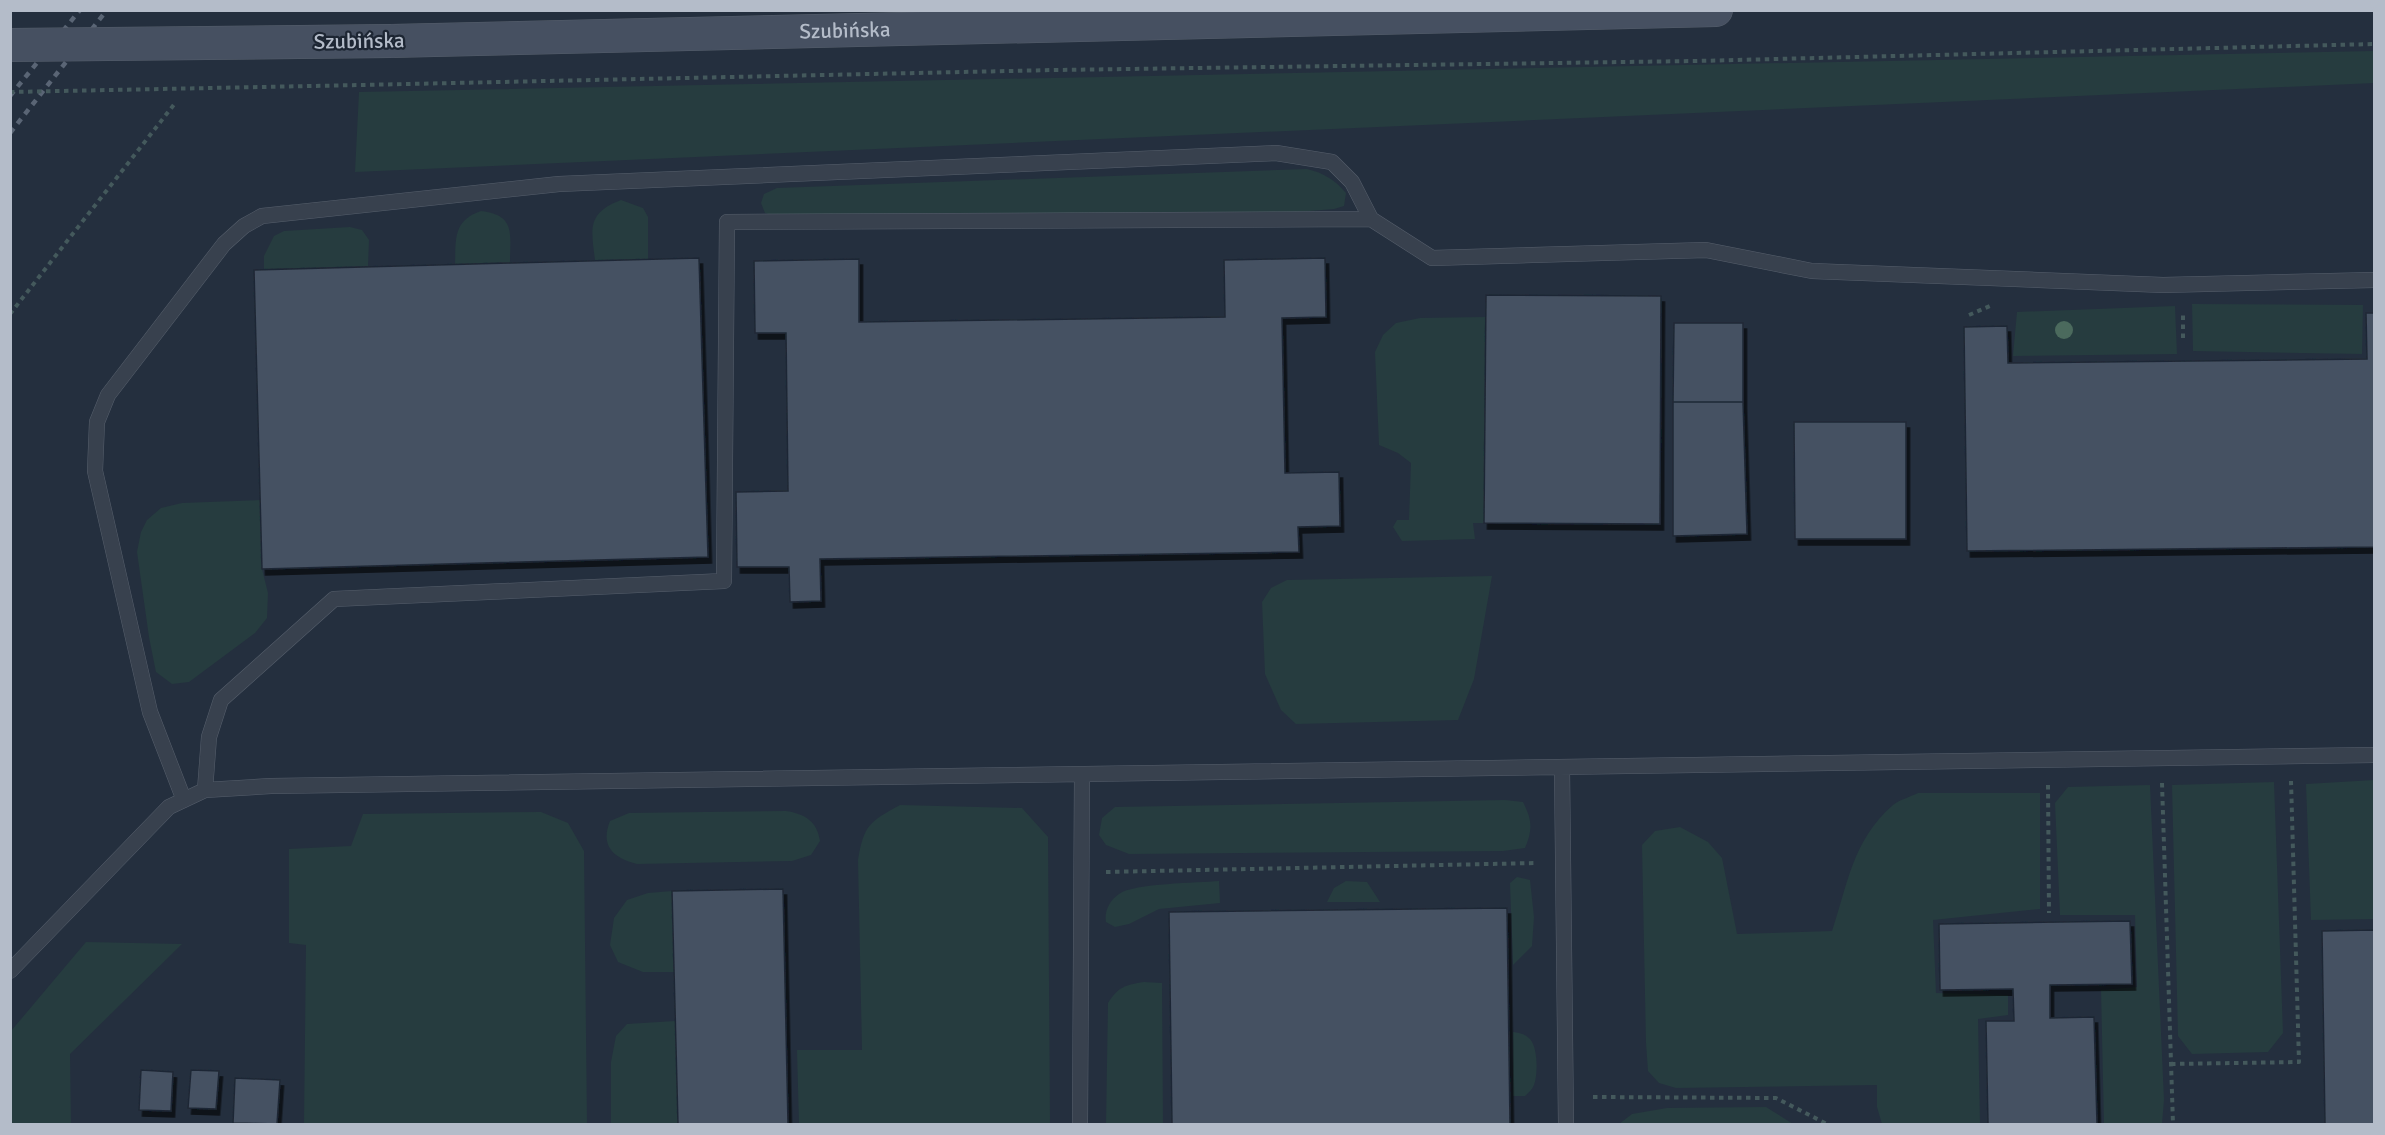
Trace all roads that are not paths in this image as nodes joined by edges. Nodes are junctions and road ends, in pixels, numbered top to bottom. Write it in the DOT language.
graph roads {
  1 [pos="1716,10"];
  2 [pos="10,45"];
  3 [pos="1371,219"];
  4 [pos="2374,280"];
  5 [pos="2374,755"];
  6 [pos="1562,768"];
  7 [pos="1082,774"];
  8 [pos="205,790"];
  9 [pos="184,800"];
  10 [pos="10,970"];
  11 [pos="1080,1125"];
  12 [pos="1566,1125"];
  1 -- 2 [label="main road, Szubińska, bridge"];
  3 -- 4 [label="lane"];
  3 -- 8 [label="lane"];
  3 -- 9 [label="lane"];
  5 -- 6 [label="lane"];
  6 -- 7 [label="lane"];
  6 -- 12 [label="lane"];
  7 -- 8 [label="lane"];
  7 -- 11 [label="lane"];
  8 -- 9 [label="lane"];
  9 -- 10 [label="lane"];
}
